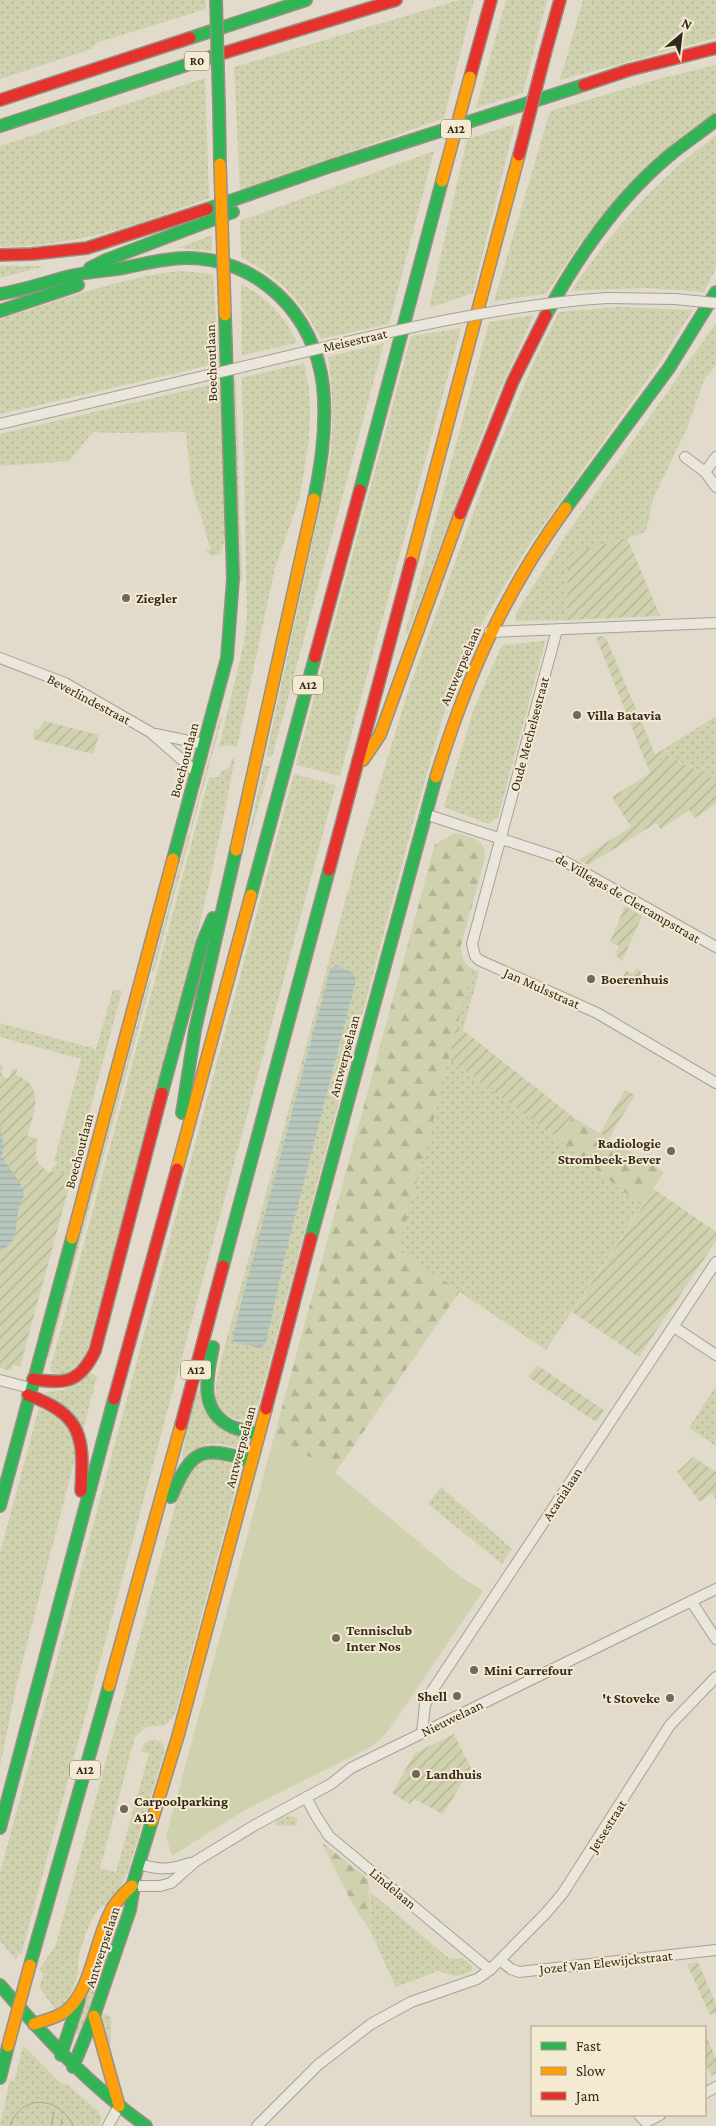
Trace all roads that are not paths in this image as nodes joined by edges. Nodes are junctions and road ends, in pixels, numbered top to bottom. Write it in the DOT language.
graph roads {
  1 [pos="216,0"];
  2 [pos="306,0"];
  3 [pos="396,0"];
  4 [pos="491,0"];
  5 [pos="560,0"];
  6 [pos="716,48"];
  7 [pos="0,100"];
  8 [pos="716,120"];
  9 [pos="0,126"];
  10 [pos="372,154"];
  11 [pos="0,255"];
  12 [pos="118,269"];
  13 [pos="74,276"];
  14 [pos="716,292"];
  15 [pos="0,294"];
  16 [pos="716,303"];
  17 [pos="0,311"];
  18 [pos="0,424"];
  19 [pos="685,457"];
  20 [pos="716,457"];
  21 [pos="705,472"];
  22 [pos="716,487"];
  23 [pos="716,623"];
  24 [pos="557,630"];
  25 [pos="490,632"];
  26 [pos="0,658"];
  27 [pos="150,732"];
  28 [pos="204,744"];
  29 [pos="356,771"];
  30 [pos="196,772"];
  31 [pos="425,814"];
  32 [pos="500,837"];
  33 [pos="229,884"];
  34 [pos="716,947"];
  35 [pos="716,1083"];
  36 [pos="250,1164"];
  37 [pos="172,1188"];
  38 [pos="716,1262"];
  39 [pos="674,1326"];
  40 [pos="716,1355"];
  41 [pos="0,1380"];
  42 [pos="31,1387"];
  43 [pos="259,1434"];
  44 [pos="252,1461"];
  45 [pos="0,1506"];
  46 [pos="78,1533"];
  47 [pos="141,1575"];
  48 [pos="716,1588"];
  49 [pos="691,1601"];
  50 [pos="716,1639"];
  51 [pos="716,1677"];
  52 [pos="422,1732"];
  53 [pos="306,1797"];
  54 [pos="0,1828"];
  55 [pos="196,1861"];
  56 [pos="139,1864"];
  57 [pos="132,1886"];
  58 [pos="716,1950"];
  59 [pos="500,1960"];
  60 [pos="490,1970"];
  61 [pos="0,1985"];
  62 [pos="83,1985"];
  63 [pos="94,2016"];
  64 [pos="34,2024"];
  65 [pos="61,2055"];
  66 [pos="73,2067"];
  67 [pos="0,2078"];
  68 [pos="119,2106"];
  69 [pos="640,2116"];
  70 [pos="658,2116"];
  71 [pos="108,2126"];
  72 [pos="146,2126"];
  73 [pos="256,2126"];
  1 -- 28 [label="main road, Boechoutlaan, bridge"];
  2 -- 7 [label="main road, R0"];
  3 -- 9 [label="main road, R0"];
  4 -- 37 [label="main road, A12, bridge"];
  5 -- 29 [label="main road, A12, bridge"];
  6 -- 10 [label="main road"];
  8 -- 29 [label="main road"];
  10 -- 11 [label="main road"];
  10 -- 13 [label="main road"];
  12 -- 13 [label="main road"];
  12 -- 17 [label="main road"];
  12 -- 33 [label="main road"];
  13 -- 15 [label="main road"];
  14 -- 25 [label="main road, Antwerpselaan"];
  16 -- 18 [label="street, Meisestraat, bridge"];
  19 -- 21 [label="street"];
  20 -- 21 [label="street"];
  21 -- 22 [label="street"];
  23 -- 24 [label="street"];
  24 -- 25 [label="street"];
  24 -- 32 [label="street, Oude Mechelsestraat"];
  25 -- 31 [label="main road, Antwerpselaan"];
  26 -- 27 [label="street, Beverlindestraat"];
  27 -- 28 [label="street, Beverlindestraat"];
  27 -- 30 [label="street, Beverlindestraat"];
  28 -- 30 [label="main road, Boechoutlaan"];
  29 -- 36 [label="main road, A12"];
  30 -- 42 [label="main road, Boechoutlaan"];
  31 -- 32 [label="street, de Villegas de Clercampstraat"];
  31 -- 43 [label="main road, Antwerpselaan"];
  32 -- 34 [label="street, de Villegas de Clercampstraat"];
  32 -- 35 [label="street, Jan Mulsstraat"];
  33 -- 37 [label="main road"];
  33 -- 42 [label="main road"];
  36 -- 43 [label="main road"];
  36 -- 47 [label="main road, A12"];
  37 -- 46 [label="main road, A12"];
  38 -- 39 [label="street, Acacialaan"];
  39 -- 40 [label="street"];
  39 -- 52 [label="street, Acacialaan"];
  41 -- 42 [label="street"];
  42 -- 45 [label="main road, Boechoutlaan"];
  42 -- 46 [label="main road"];
  43 -- 44 [label="main road, Antwerpselaan"];
  44 -- 47 [label="main road"];
  44 -- 56 [label="main road, Antwerpselaan"];
  46 -- 54 [label="main road, A12"];
  47 -- 67 [label="main road, A12, bridge"];
  48 -- 49 [label="street, Nieuwelaan"];
  49 -- 50 [label="street"];
  49 -- 52 [label="street, Nieuwelaan"];
  51 -- 59 [label="street, Jetsestraat"];
  52 -- 53 [label="street, Nieuwelaan"];
  53 -- 55 [label="street, Nieuwelaan"];
  53 -- 60 [label="street, Lindelaan"];
  55 -- 56 [label="street, Nieuwelaan"];
  55 -- 57 [label="street, Nieuwelaan"];
  56 -- 57 [label="main road, Antwerpselaan"];
  57 -- 62 [label="main road, Antwerpselaan"];
  57 -- 63 [label="main road, Antwerpselaan"];
  58 -- 59 [label="street, Jozef Van Elewijckstraat"];
  59 -- 60 [label="street, Jetsestraat"];
  60 -- 73 [label="street"];
  61 -- 64 [label="main road"];
  62 -- 64 [label="main road, Antwerpselaan"];
  62 -- 65 [label="main road, Antwerpselaan"];
  63 -- 66 [label="main road, Antwerpselaan"];
  63 -- 68 [label="main road"];
  64 -- 65 [label="main road"];
  65 -- 66 [label="main road"];
  66 -- 68 [label="main road"];
  68 -- 71 [label="street"];
  68 -- 72 [label="main road"];
  69 -- 70 [label="street"];
}
